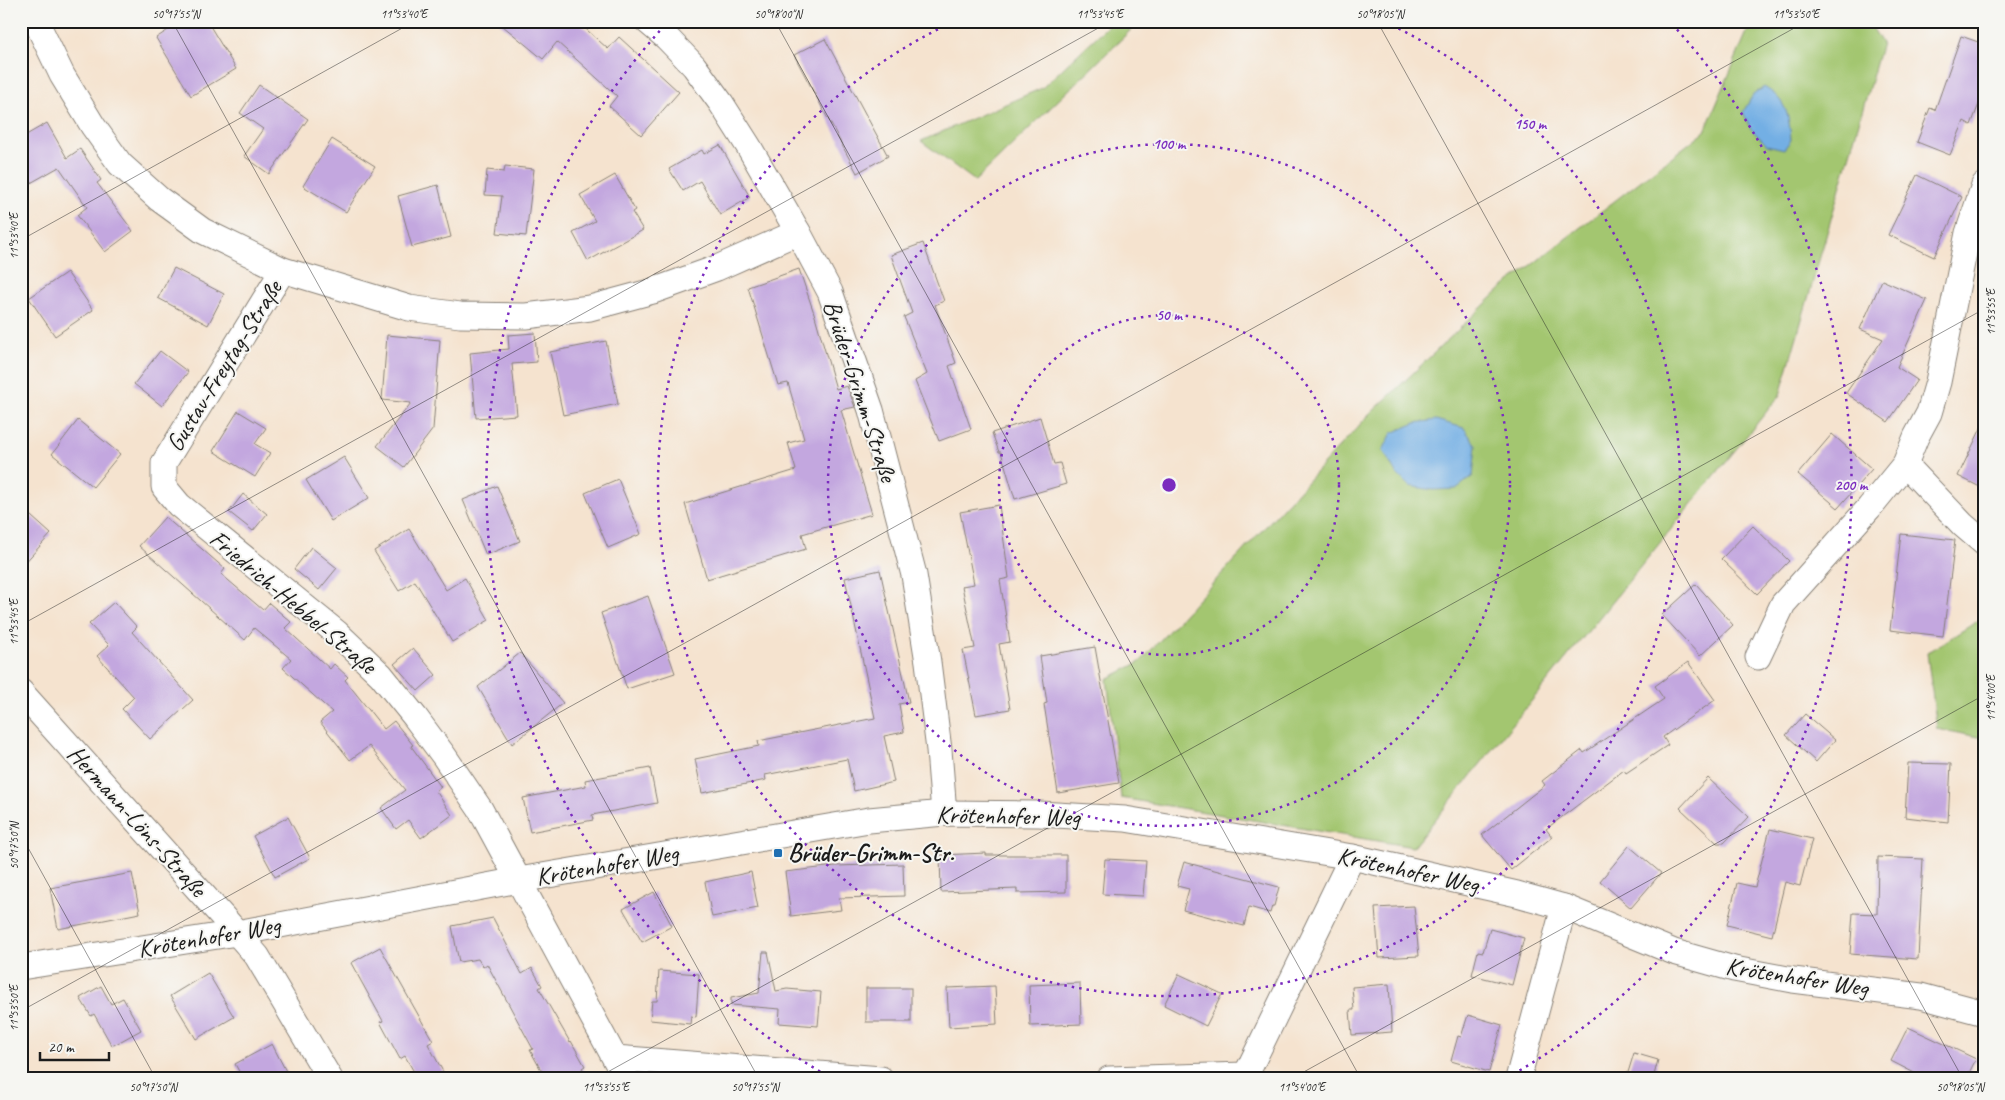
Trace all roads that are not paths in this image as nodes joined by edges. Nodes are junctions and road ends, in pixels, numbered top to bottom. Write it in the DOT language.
graph roads {
  1 [pos="36,21"];
  2 [pos="647,21"];
  3 [pos="1984,185"];
  4 [pos="798,232"];
  5 [pos="283,270"];
  6 [pos="164,463"];
  7 [pos="1905,464"];
  8 [pos="1984,543"];
  9 [pos="1758,657"];
  10 [pos="21,692"];
  11 [pos="944,813"];
  12 [pos="1352,857"];
  13 [pos="518,880"];
  14 [pos="1564,907"];
  15 [pos="237,933"];
  16 [pos="21,967"];
  17 [pos="1984,1013"];
  18 [pos="620,1069"];
  19 [pos="1244,1077"];
  20 [pos="330,1079"];
  21 [pos="881,1079"];
  22 [pos="1109,1079"];
  23 [pos="1518,1079"];
  1 -- 5 [label="street"];
  2 -- 4 [label="street, Brüder-Grimm-Straße"];
  3 -- 7 [label="street"];
  4 -- 5 [label="street"];
  4 -- 11 [label="street, Brüder-Grimm-Straße"];
  5 -- 6 [label="street, Gustav-Freytag-Straße"];
  6 -- 13 [label="street, Friedrich-Hebbel-Straße"];
  7 -- 8 [label="street"];
  7 -- 9 [label="street"];
  10 -- 15 [label="street, Hermann-Löns-Straße"];
  11 -- 12 [label="street, Krötenhofer Weg"];
  11 -- 13 [label="street, Krötenhofer Weg"];
  12 -- 14 [label="street, Krötenhofer Weg"];
  12 -- 19 [label="street"];
  13 -- 15 [label="street, Krötenhofer Weg"];
  13 -- 18 [label="street, Friedrich-Hebbel-Straße"];
  14 -- 17 [label="street, Krötenhofer Weg"];
  14 -- 23 [label="street"];
  15 -- 16 [label="street, Krötenhofer Weg"];
  15 -- 20 [label="street, Hermann-Löns-Straße"];
  18 -- 21 [label="street"];
  19 -- 22 [label="street"];
}
